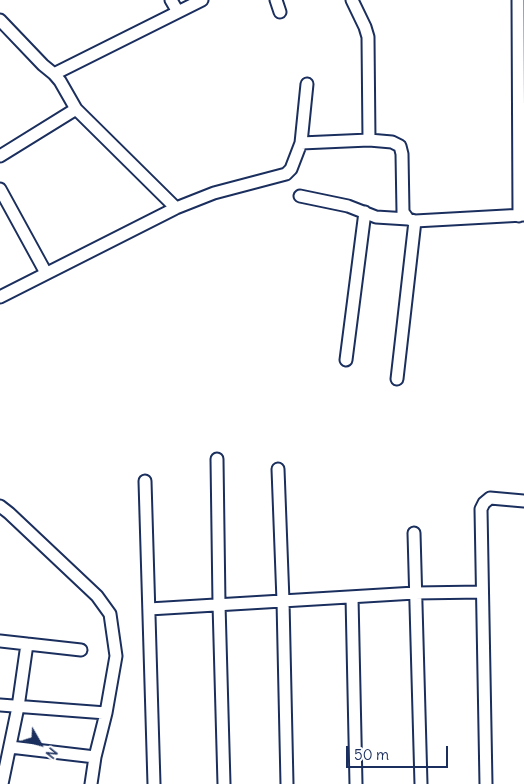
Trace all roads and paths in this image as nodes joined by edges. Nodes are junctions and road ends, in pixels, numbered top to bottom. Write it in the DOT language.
graph roads {
  1 [pos="171,0"];
  2 [pos="202,0"];
  3 [pos="276,0"];
  4 [pos="352,0"];
  5 [pos="518,0"];
  6 [pos="178,12"];
  7 [pos="280,12"];
  8 [pos="0,20"];
  9 [pos="54,74"];
  10 [pos="307,84"];
  11 [pos="76,108"];
  12 [pos="369,140"];
  13 [pos="301,143"];
  14 [pos="0,156"];
  15 [pos="0,188"];
  16 [pos="300,196"];
  17 [pos="176,208"];
  18 [pos="365,212"];
  19 [pos="522,216"];
  20 [pos="412,220"];
  21 [pos="46,273"];
  22 [pos="0,295"];
  23 [pos="346,360"];
  24 [pos="397,378"];
  25 [pos="217,459"];
  26 [pos="278,469"];
  27 [pos="144,481"];
  28 [pos="524,501"];
  29 [pos="0,506"];
  30 [pos="414,533"];
  31 [pos="482,592"];
  32 [pos="415,593"];
  33 [pos="352,597"];
  34 [pos="283,601"];
  35 [pos="219,604"];
  36 [pos="149,609"];
  37 [pos="0,641"];
  38 [pos="27,644"];
  39 [pos="81,650"];
  40 [pos="0,705"];
  41 [pos="18,707"];
  42 [pos="106,713"];
  43 [pos="7,751"];
  44 [pos="95,757"];
  45 [pos="2,784"];
  46 [pos="91,784"];
  47 [pos="154,784"];
  48 [pos="224,784"];
  49 [pos="287,784"];
  50 [pos="356,784"];
  51 [pos="421,784"];
  52 [pos="486,784"];
  1 -- 6 [label="street"];
  2 -- 6 [label="street"];
  3 -- 7 [label="street"];
  4 -- 12 [label="street"];
  5 -- 19 [label="street"];
  6 -- 9 [label="street"];
  8 -- 9 [label="street"];
  9 -- 11 [label="street"];
  10 -- 13 [label="street"];
  11 -- 14 [label="street"];
  11 -- 17 [label="street"];
  12 -- 13 [label="street"];
  12 -- 20 [label="street"];
  13 -- 17 [label="street"];
  15 -- 21 [label="street"];
  16 -- 18 [label="street"];
  17 -- 21 [label="street"];
  18 -- 20 [label="street"];
  18 -- 23 [label="street"];
  19 -- 20 [label="street"];
  20 -- 24 [label="street"];
  21 -- 22 [label="street"];
  25 -- 35 [label="street"];
  26 -- 34 [label="street"];
  27 -- 36 [label="street"];
  28 -- 31 [label="street"];
  29 -- 42 [label="street"];
  30 -- 32 [label="street"];
  31 -- 32 [label="street"];
  31 -- 52 [label="street"];
  32 -- 33 [label="street"];
  32 -- 51 [label="street"];
  33 -- 34 [label="street"];
  33 -- 50 [label="street"];
  34 -- 35 [label="street"];
  34 -- 49 [label="street"];
  35 -- 36 [label="street"];
  35 -- 48 [label="street"];
  36 -- 47 [label="street"];
  37 -- 38 [label="street"];
  38 -- 39 [label="street"];
  38 -- 41 [label="street"];
  40 -- 41 [label="street"];
  41 -- 42 [label="street"];
  41 -- 43 [label="street"];
  42 -- 44 [label="street"];
  43 -- 44 [label="street"];
  43 -- 45 [label="street"];
  44 -- 46 [label="street"];
}
